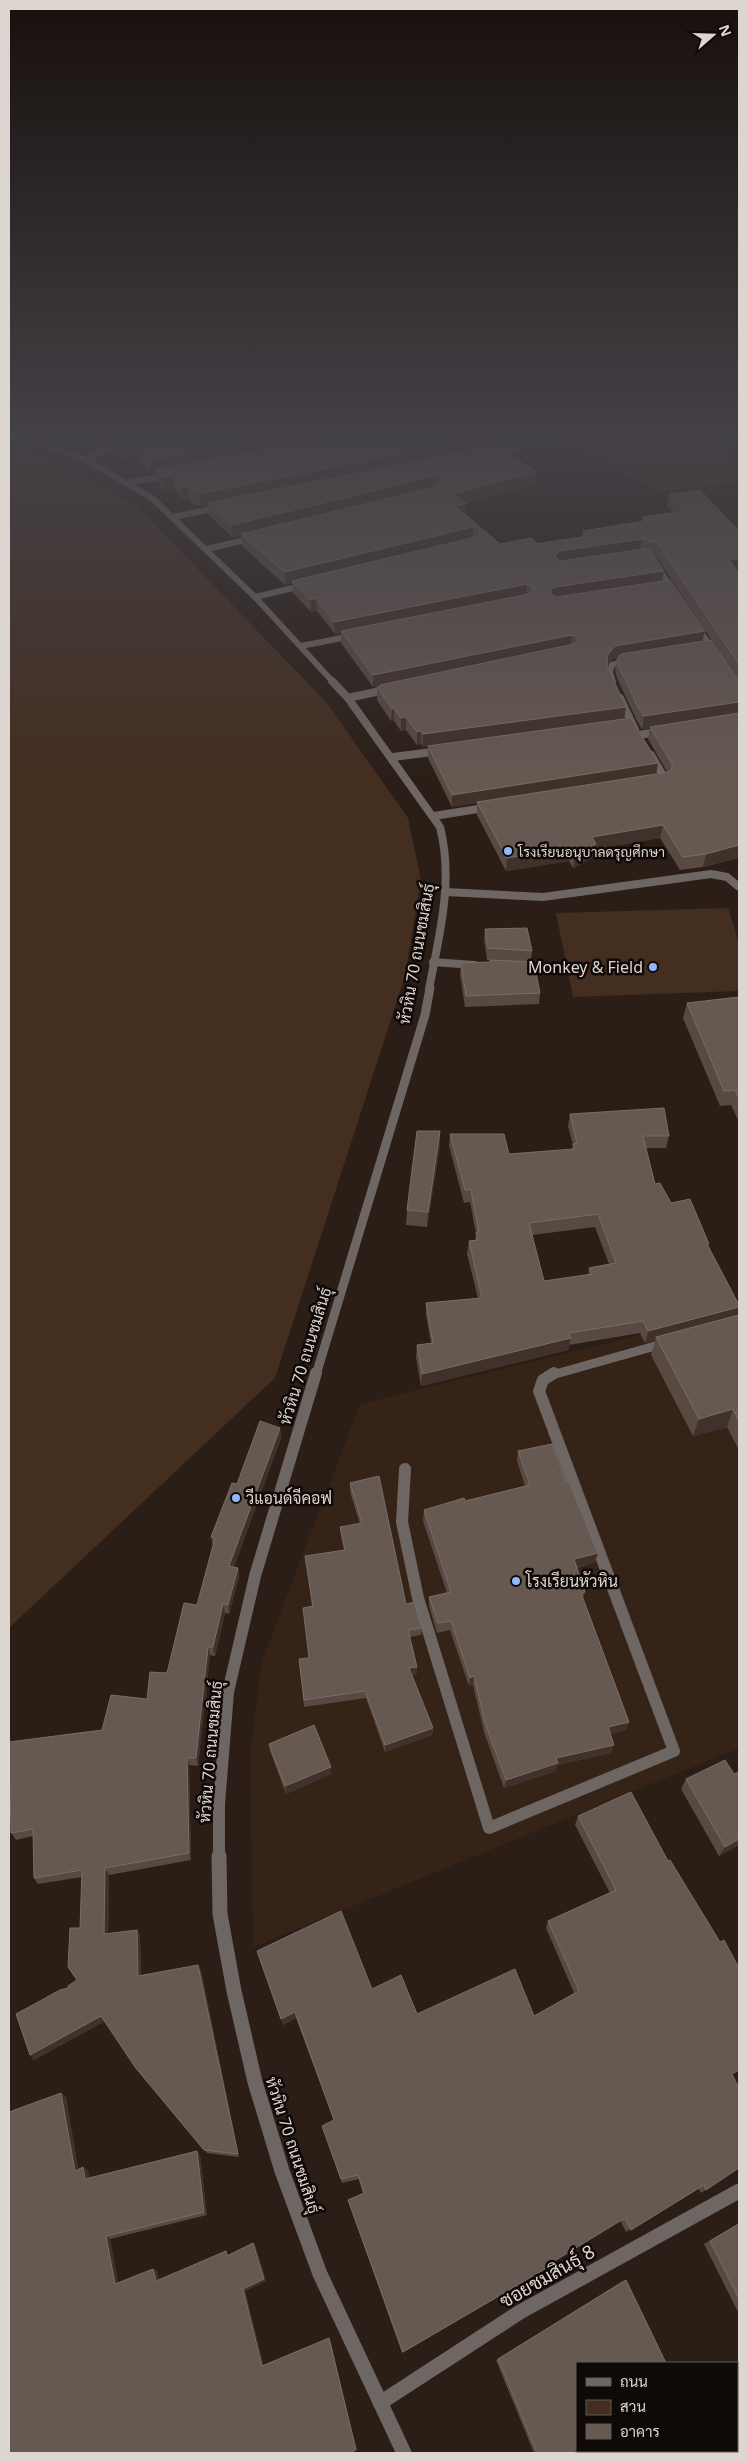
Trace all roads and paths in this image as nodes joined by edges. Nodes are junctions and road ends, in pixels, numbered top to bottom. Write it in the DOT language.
graph roads {
  1 [pos="209,551"];
  2 [pos="651,558"];
  3 [pos="312,583"];
  4 [pos="670,587"];
  5 [pos="660,588"];
  6 [pos="255,597"];
  7 [pos="680,602"];
  8 [pos="691,617"];
  9 [pos="358,634"];
  10 [pos="301,646"];
  11 [pos="711,647"];
  12 [pos="695,649"];
  13 [pos="717,656"];
  14 [pos="641,658"];
  15 [pos="397,688"];
  16 [pos="348,698"];
  17 [pos="632,724"];
  18 [pos="622,725"];
  19 [pos="666,731"];
  20 [pos="639,735"];
  21 [pos="643,742"];
  22 [pos="450,749"];
  23 [pos="647,749"];
  24 [pos="393,757"];
  25 [pos="655,780"];
  26 [pos="502,806"];
  27 [pos="434,816"];
  28 [pos="739,887"];
  29 [pos="446,892"];
  30 [pos="433,962"];
  31 [pos="482,965"];
  32 [pos="512,967"];
  33 [pos="551,969"];
  34 [pos="675,1340"];
  35 [pos="405,1469"];
  36 [pos="739,2192"];
  37 [pos="380,2403"];
  38 [pos="404,2453"];
  1 -- 6 [label="street, หัวหิน 70 ถนนชมสินธุ์"];
  2 -- 4 [label="street"];
  3 -- 6 [label="street"];
  4 -- 5 [label="street"];
  4 -- 7 [label="street"];
  6 -- 10 [label="street, หัวหิน 70 ถนนชมสินธุ์"];
  8 -- 11 [label="street"];
  9 -- 10 [label="street"];
  10 -- 16 [label="street, หัวหิน 70 ถนนชมสินธุ์"];
  11 -- 12 [label="street"];
  11 -- 13 [label="street"];
  14 -- 17 [label="street"];
  15 -- 16 [label="street"];
  16 -- 24 [label="street, หัวหิน 70 ถนนชมสินธุ์"];
  17 -- 18 [label="street"];
  17 -- 20 [label="street"];
  19 -- 20 [label="street"];
  20 -- 21 [label="street"];
  22 -- 24 [label="street"];
  23 -- 25 [label="street"];
  24 -- 27 [label="street, หัวหิน 70 ถนนชมสินธุ์"];
  26 -- 27 [label="street"];
  27 -- 29 [label="street, หัวหิน 70 ถนนชมสินธุ์"];
  28 -- 29 [label="street"];
  29 -- 30 [label="street, หัวหิน 70 ถนนชมสินธุ์"];
  30 -- 31 [label="street"];
  30 -- 37 [label="street, หัวหิน 70 ถนนชมสินธุ์"];
  32 -- 33 [label="street"];
  34 -- 35 [label="street"];
  36 -- 37 [label="street, ซอยชมสินธุ์ 8"];
  37 -- 38 [label="street, หัวหิน 70 ถนนชมสินธุ์"];
}
